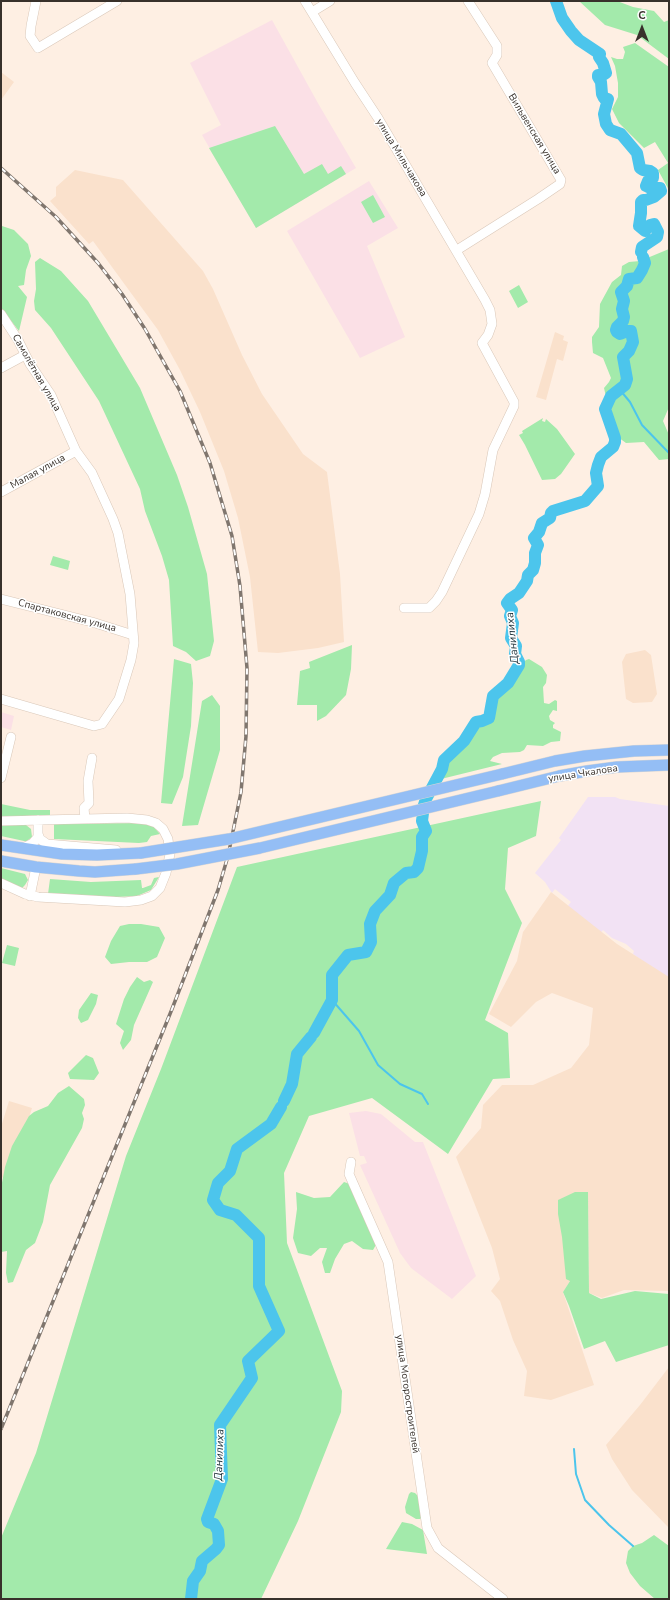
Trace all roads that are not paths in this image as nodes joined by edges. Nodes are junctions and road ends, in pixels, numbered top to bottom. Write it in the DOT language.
graph roads {
  1 [pos="36,1"];
  2 [pos="116,1"];
  3 [pos="305,1"];
  4 [pos="330,1"];
  5 [pos="468,1"];
  6 [pos="312,12"];
  7 [pos="457,250"];
  8 [pos="1,314"];
  9 [pos="25,355"];
  10 [pos="1,368"];
  11 [pos="76,451"];
  12 [pos="1,492"];
  13 [pos="1,599"];
  14 [pos="404,608"];
  15 [pos="133,635"];
  16 [pos="1,699"];
  17 [pos="11,737"];
  18 [pos="669,750"];
  19 [pos="92,758"];
  20 [pos="669,765"];
  21 [pos="1,778"];
  22 [pos="85,819"];
  23 [pos="38,820"];
  24 [pos="1,821"];
  25 [pos="38,834"];
  26 [pos="1,844"];
  27 [pos="23,848"];
  28 [pos="141,853"];
  29 [pos="1,860"];
  30 [pos="36,867"];
  31 [pos="1,883"];
  32 [pos="30,896"];
  33 [pos="351,1162"];
  34 [pos="503,1599"];
  1 -- 2 [label="street"];
  3 -- 6 [label="street, улица Мильчакова"];
  4 -- 6 [label="street"];
  5 -- 7 [label="street, Вильвенская улица"];
  6 -- 7 [label="street, улица Мильчакова"];
  7 -- 14 [label="street, улица Мильчакова"];
  8 -- 9 [label="street, Самолётная улица"];
  9 -- 10 [label="street"];
  9 -- 11 [label="street, Самолётная улица"];
  11 -- 12 [label="street, Малая улица"];
  11 -- 15 [label="street, Самолётная улица"];
  13 -- 15 [label="street, Спартаковская улица"];
  15 -- 16 [label="street, Самолётная улица"];
  17 -- 21 [label="street"];
  18 -- 28 [label="main road, улица Чкалова, bridge"];
  19 -- 22 [label="street"];
  20 -- 30 [label="main road, улица Чкалова, bridge"];
  22 -- 23 [label="street"];
  22 -- 32 [label="street"];
  23 -- 24 [label="street"];
  23 -- 25 [label="street"];
  25 -- 27 [label="street"];
  25 -- 28 [label="street"];
  26 -- 27 [label="main road, улица Чкалова"];
  27 -- 28 [label="main road, улица Чкалова"];
  29 -- 30 [label="main road, улица Чкалова"];
  30 -- 32 [label="street"];
  31 -- 32 [label="street"];
  33 -- 34 [label="street, улица Моторостроителей"];
}
